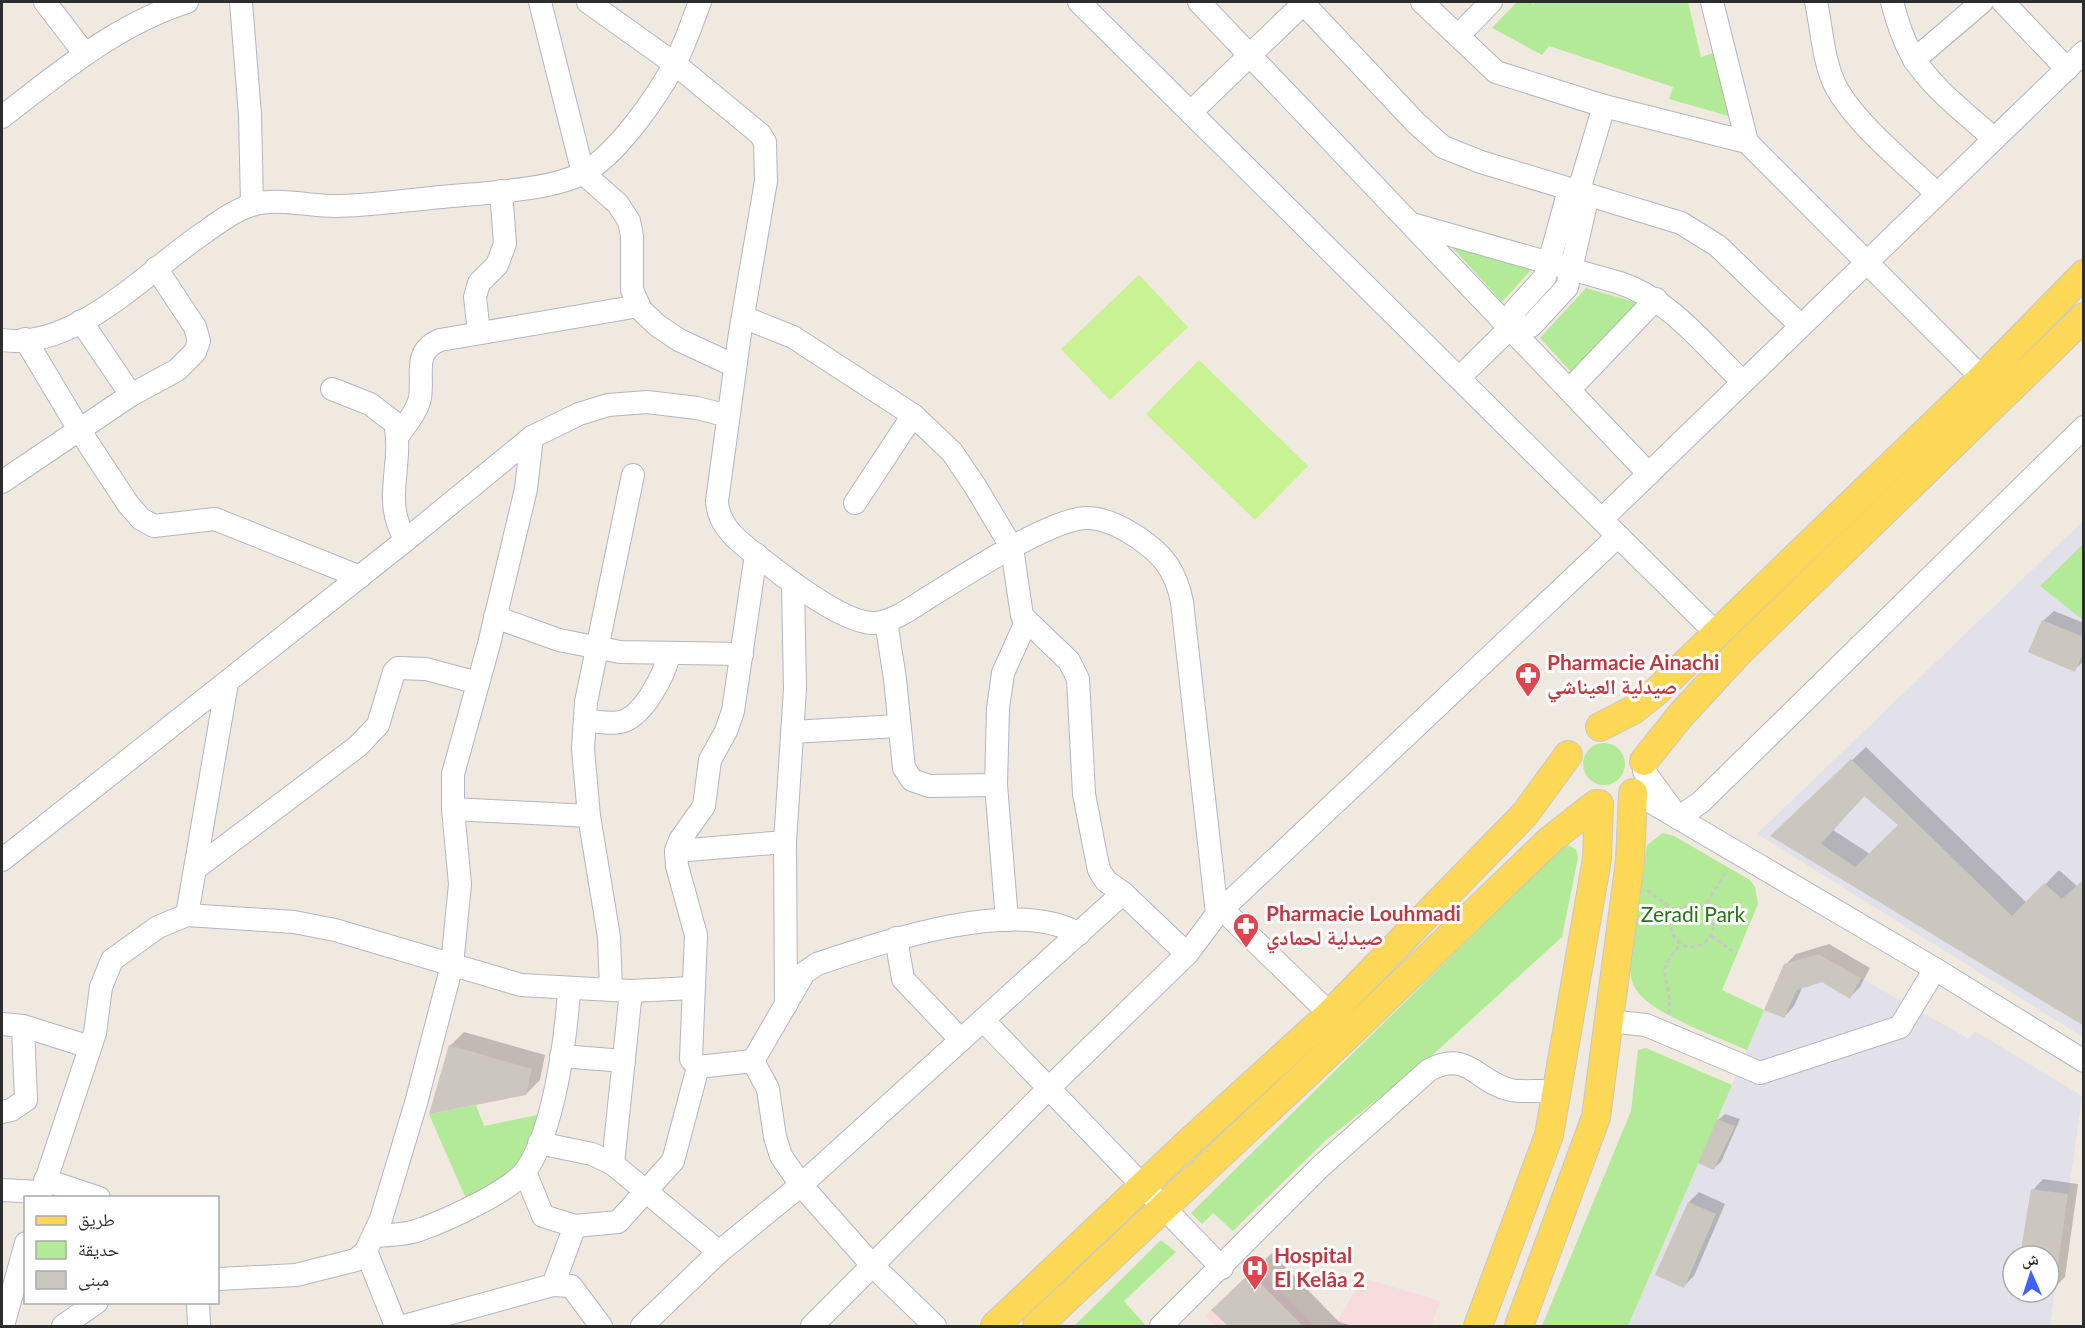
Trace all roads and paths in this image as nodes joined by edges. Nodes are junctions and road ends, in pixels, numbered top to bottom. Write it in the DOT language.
graph roads {
  1 [pos="45,2"];
  2 [pos="187,2"];
  3 [pos="241,2"];
  4 [pos="540,2"];
  5 [pos="588,2"];
  6 [pos="700,2"];
  7 [pos="1079,2"];
  8 [pos="1199,2"];
  9 [pos="1303,2"];
  10 [pos="1422,2"];
  11 [pos="1491,2"];
  12 [pos="1712,2"];
  13 [pos="1816,2"];
  14 [pos="1892,2"];
  15 [pos="1982,2"];
  16 [pos="2003,2"];
  17 [pos="1458,36"];
  18 [pos="2084,52"];
  19 [pos="85,54"];
  20 [pos="1250,55"];
  21 [pos="1914,60"];
  22 [pos="675,64"];
  23 [pos="2067,69"];
  24 [pos="1604,106"];
  25 [pos="1191,112"];
  26 [pos="2,117"];
  27 [pos="1994,139"];
  28 [pos="1747,142"];
  29 [pos="583,173"];
  30 [pos="1579,190"];
  31 [pos="501,191"];
  32 [pos="1937,194"];
  33 [pos="252,204"];
  34 [pos="1412,224"];
  35 [pos="1867,262"];
  36 [pos="1560,266"];
  37 [pos="156,268"];
  38 [pos="2084,274"];
  39 [pos="1656,299"];
  40 [pos="639,306"];
  41 [pos="742,317"];
  42 [pos="2084,317"];
  43 [pos="81,321"];
  44 [pos="1802,326"];
  45 [pos="1510,328"];
  46 [pos="479,333"];
  47 [pos="10,343"];
  48 [pos="735,366"];
  49 [pos="1459,378"];
  50 [pos="1743,382"];
  51 [pos="1992,387"];
  52 [pos="332,389"];
  53 [pos="1569,390"];
  54 [pos="131,395"];
  55 [pos="913,415"];
  56 [pos="728,416"];
  57 [pos="2084,427"];
  58 [pos="80,431"];
  59 [pos="398,436"];
  60 [pos="532,436"];
  61 [pos="1649,474"];
  62 [pos="633,475"];
  63 [pos="2,482"];
  64 [pos="855,503"];
  65 [pos="1602,519"];
  66 [pos="1618,536"];
  67 [pos="406,540"];
  68 [pos="1012,548"];
  69 [pos="756,554"];
  70 [pos="360,577"];
  71 [pos="793,584"];
  72 [pos="495,617"];
  73 [pos="886,621"];
  74 [pos="1026,622"];
  75 [pos="1716,633"];
  76 [pos="598,648"];
  77 [pos="742,654"];
  78 [pos="669,655"];
  79 [pos="227,683"];
  80 [pos="478,683"];
  81 [pos="1658,690"];
  82 [pos="1680,716"];
  83 [pos="585,721"];
  84 [pos="898,726"];
  85 [pos="1600,727"];
  86 [pos="792,732"];
  87 [pos="1568,755"];
  88 [pos="1639,779"];
  89 [pos="996,785"];
  90 [pos="1598,804"];
  91 [pos="453,809"];
  92 [pos="1525,814"];
  93 [pos="589,816"];
  94 [pos="1678,818"];
  95 [pos="1550,840"];
  96 [pos="785,842"];
  97 [pos="676,851"];
  98 [pos="1738,853"];
  99 [pos="1597,859"];
  100 [pos="2,860"];
  101 [pos="195,869"];
  102 [pos="1635,874"];
  103 [pos="1123,893"];
  104 [pos="1703,909"];
  105 [pos="1220,911"];
  106 [pos="1677,912"];
  107 [pos="187,915"];
  108 [pos="1007,920"];
  109 [pos="1079,934"];
  110 [pos="1711,936"];
  111 [pos="896,938"];
  112 [pos="1681,944"];
  113 [pos="1187,954"];
  114 [pos="1737,954"];
  115 [pos="452,965"];
  116 [pos="1935,969"];
  117 [pos="1579,970"];
  118 [pos="1613,975"];
  119 [pos="693,988"];
  120 [pos="569,990"];
  121 [pos="621,991"];
  122 [pos="786,1005"];
  123 [pos="1330,1014"];
  124 [pos="1668,1014"];
  125 [pos="983,1020"];
  126 [pos="1608,1021"];
  127 [pos="12,1025"];
  128 [pos="961,1040"];
  129 [pos="90,1047"];
  130 [pos="561,1056"];
  131 [pos="624,1061"];
  132 [pos="2084,1061"];
  133 [pos="753,1062"];
  134 [pos="698,1067"];
  135 [pos="1049,1088"];
  136 [pos="1558,1092"];
  137 [pos="2,1112"];
  138 [pos="539,1143"];
  139 [pos="613,1164"];
  140 [pos="525,1172"];
  141 [pos="801,1185"];
  142 [pos="1143,1186"];
  143 [pos="2,1190"];
  144 [pos="42,1190"];
  145 [pos="648,1192"];
  146 [pos="91,1196"];
  147 [pos="1164,1208"];
  148 [pos="1106,1222"];
  149 [pos="574,1226"];
  150 [pos="1129,1242"];
  151 [pos="370,1244"];
  152 [pos="24,1248"];
  153 [pos="719,1252"];
  154 [pos="873,1266"];
  155 [pos="1222,1268"];
  156 [pos="219,1279"];
  157 [pos="8,1285"];
  158 [pos="553,1286"];
  159 [pos="95,1304"];
  160 [pos="198,1304"];
  161 [pos="69,1325"];
  162 [pos="3,1326"];
  163 [pos="199,1326"];
  164 [pos="396,1326"];
  165 [pos="404,1326"];
  166 [pos="601,1326"];
  167 [pos="642,1326"];
  168 [pos="812,1326"];
  169 [pos="935,1326"];
  170 [pos="995,1326"];
  171 [pos="1037,1326"];
  172 [pos="1161,1326"];
  173 [pos="1478,1326"];
  174 [pos="1519,1326"];
  1 -- 19 [label="street"];
  2 -- 19 [label="street"];
  3 -- 33 [label="street"];
  4 -- 29 [label="street"];
  5 -- 22 [label="street"];
  6 -- 22 [label="street"];
  7 -- 25 [label="street"];
  8 -- 20 [label="street"];
  9 -- 20 [label="street"];
  9 -- 30 [label="street"];
  10 -- 17 [label="street"];
  11 -- 17 [label="street"];
  12 -- 28 [label="street"];
  13 -- 32 [label="street"];
  14 -- 21 [label="street"];
  15 -- 21 [label="street"];
  16 -- 23 [label="street"];
  17 -- 24 [label="street"];
  18 -- 23 [label="street"];
  19 -- 26 [label="street"];
  20 -- 25 [label="street"];
  20 -- 34 [label="street"];
  21 -- 27 [label="street"];
  22 -- 29 [label="street"];
  22 -- 41 [label="street"];
  23 -- 27 [label="street"];
  24 -- 28 [label="street"];
  24 -- 30 [label="street"];
  25 -- 49 [label="street"];
  27 -- 32 [label="street"];
  28 -- 35 [label="street"];
  29 -- 31 [label="street"];
  29 -- 40 [label="street"];
  30 -- 36 [label="street"];
  30 -- 44 [label="street"];
  31 -- 33 [label="street"];
  31 -- 46 [label="street"];
  32 -- 35 [label="street"];
  33 -- 37 [label="street"];
  34 -- 36 [label="street"];
  34 -- 45 [label="street"];
  35 -- 44 [label="street"];
  35 -- 51 [label="street"];
  36 -- 39 [label="street"];
  36 -- 45 [label="street"];
  37 -- 43 [label="street"];
  37 -- 54 [label="street"];
  38 -- 51 [label="main road"];
  39 -- 50 [label="street"];
  39 -- 53 [label="street"];
  40 -- 46 [label="street"];
  40 -- 48 [label="street"];
  41 -- 48 [label="street"];
  41 -- 55 [label="street"];
  42 -- 51 [label="main road"];
  43 -- 47 [label="street"];
  43 -- 54 [label="street"];
  44 -- 50 [label="street"];
  45 -- 49 [label="street"];
  45 -- 53 [label="street"];
  46 -- 59 [label="street"];
  47 -- 58 [label="street"];
  48 -- 56 [label="street"];
  49 -- 65 [label="street"];
  50 -- 61 [label="street"];
  51 -- 75 [label="main road"];
  51 -- 82 [label="main road"];
  52 -- 59 [label="street"];
  53 -- 61 [label="street"];
  54 -- 58 [label="street"];
  55 -- 64 [label="street"];
  55 -- 68 [label="street"];
  56 -- 60 [label="street"];
  56 -- 69 [label="street"];
  57 -- 94 [label="street"];
  58 -- 63 [label="street"];
  58 -- 70 [label="street"];
  59 -- 67 [label="street"];
  60 -- 67 [label="street"];
  60 -- 72 [label="street"];
  61 -- 65 [label="street"];
  62 -- 76 [label="street"];
  65 -- 66 [label="street"];
  66 -- 75 [label="street"];
  66 -- 105 [label="street"];
  67 -- 70 [label="street"];
  68 -- 73 [label="street"];
  68 -- 74 [label="street"];
  68 -- 105 [label="street"];
  69 -- 71 [label="street"];
  69 -- 77 [label="street"];
  70 -- 79 [label="street"];
  71 -- 73 [label="street"];
  71 -- 86 [label="street"];
  72 -- 76 [label="street"];
  72 -- 80 [label="street"];
  73 -- 84 [label="street"];
  74 -- 89 [label="street"];
  74 -- 103 [label="street"];
  75 -- 81 [label="main road"];
  76 -- 78 [label="street"];
  76 -- 83 [label="street"];
  77 -- 78 [label="street"];
  77 -- 97 [label="street"];
  78 -- 83 [label="street"];
  79 -- 100 [label="street"];
  79 -- 101 [label="street"];
  80 -- 91 [label="street"];
  80 -- 101 [label="street"];
  81 -- 82 [label="main road"];
  81 -- 85 [label="main road"];
  82 -- 88 [label="main road"];
  83 -- 93 [label="street"];
  84 -- 86 [label="street"];
  84 -- 89 [label="street"];
  85 -- 87 [label="main road"];
  85 -- 88 [label="main road"];
  86 -- 96 [label="street"];
  87 -- 90 [label="main road"];
  87 -- 92 [label="main road"];
  88 -- 90 [label="main road"];
  88 -- 94 [label="street"];
  88 -- 102 [label="main road"];
  89 -- 108 [label="street"];
  90 -- 95 [label="main road"];
  90 -- 99 [label="main road"];
  91 -- 93 [label="street"];
  91 -- 115 [label="street"];
  92 -- 95 [label="main road"];
  92 -- 123 [label="main road"];
  93 -- 121 [label="street"];
  94 -- 98 [label="street"];
  95 -- 147 [label="main road"];
  96 -- 97 [label="street"];
  96 -- 122 [label="street"];
  97 -- 119 [label="street"];
  98 -- 104 [label="path"];
  98 -- 116 [label="street"];
  99 -- 102 [label="main road"];
  99 -- 117 [label="main road"];
  101 -- 107 [label="street"];
  102 -- 106 [label="path"];
  102 -- 118 [label="main road"];
  103 -- 109 [label="street"];
  103 -- 113 [label="street"];
  104 -- 106 [label="path"];
  104 -- 110 [label="path"];
  105 -- 113 [label="street"];
  105 -- 123 [label="street"];
  106 -- 112 [label="path"];
  107 -- 115 [label="street"];
  107 -- 129 [label="street"];
  108 -- 109 [label="street"];
  108 -- 111 [label="street"];
  109 -- 125 [label="street"];
  110 -- 112 [label="path"];
  110 -- 114 [label="path"];
  111 -- 122 [label="street"];
  111 -- 128 [label="street"];
  112 -- 124 [label="path"];
  113 -- 135 [label="street"];
  115 -- 120 [label="street"];
  115 -- 151 [label="street"];
  116 -- 126 [label="street"];
  116 -- 132 [label="street"];
  117 -- 118 [label="main road"];
  117 -- 136 [label="main road"];
  118 -- 126 [label="main road"];
  119 -- 121 [label="street"];
  119 -- 134 [label="street"];
  120 -- 121 [label="street"];
  120 -- 130 [label="street"];
  121 -- 131 [label="street"];
  122 -- 133 [label="street"];
  123 -- 142 [label="main road"];
  125 -- 128 [label="street"];
  125 -- 135 [label="street"];
  126 -- 174 [label="main road"];
  127 -- 129 [label="street"];
  127 -- 137 [label="street"];
  128 -- 141 [label="street"];
  129 -- 144 [label="street"];
  130 -- 131 [label="street"];
  130 -- 138 [label="street"];
  131 -- 139 [label="street"];
  133 -- 134 [label="street"];
  133 -- 141 [label="street"];
  134 -- 145 [label="street"];
  135 -- 142 [label="street"];
  135 -- 154 [label="street"];
  136 -- 155 [label="street"];
  136 -- 173 [label="main road"];
  138 -- 139 [label="street"];
  138 -- 140 [label="street"];
  139 -- 145 [label="street"];
  140 -- 149 [label="street"];
  140 -- 151 [label="street"];
  141 -- 153 [label="street"];
  141 -- 154 [label="street"];
  142 -- 147 [label="street"];
  142 -- 148 [label="main road"];
  143 -- 144 [label="street"];
  144 -- 146 [label="street"];
  145 -- 149 [label="street"];
  145 -- 153 [label="street"];
  147 -- 150 [label="main road"];
  147 -- 155 [label="street"];
  148 -- 150 [label="main road"];
  148 -- 170 [label="main road"];
  149 -- 158 [label="street"];
  150 -- 171 [label="main road"];
  151 -- 156 [label="street"];
  151 -- 164 [label="street"];
  152 -- 157 [label="street"];
  153 -- 167 [label="street"];
  154 -- 168 [label="street"];
  154 -- 169 [label="street"];
  155 -- 172 [label="street"];
  157 -- 162 [label="street"];
  158 -- 165 [label="street"];
  158 -- 166 [label="street"];
  159 -- 161 [label="street"];
  160 -- 163 [label="street"];
}
